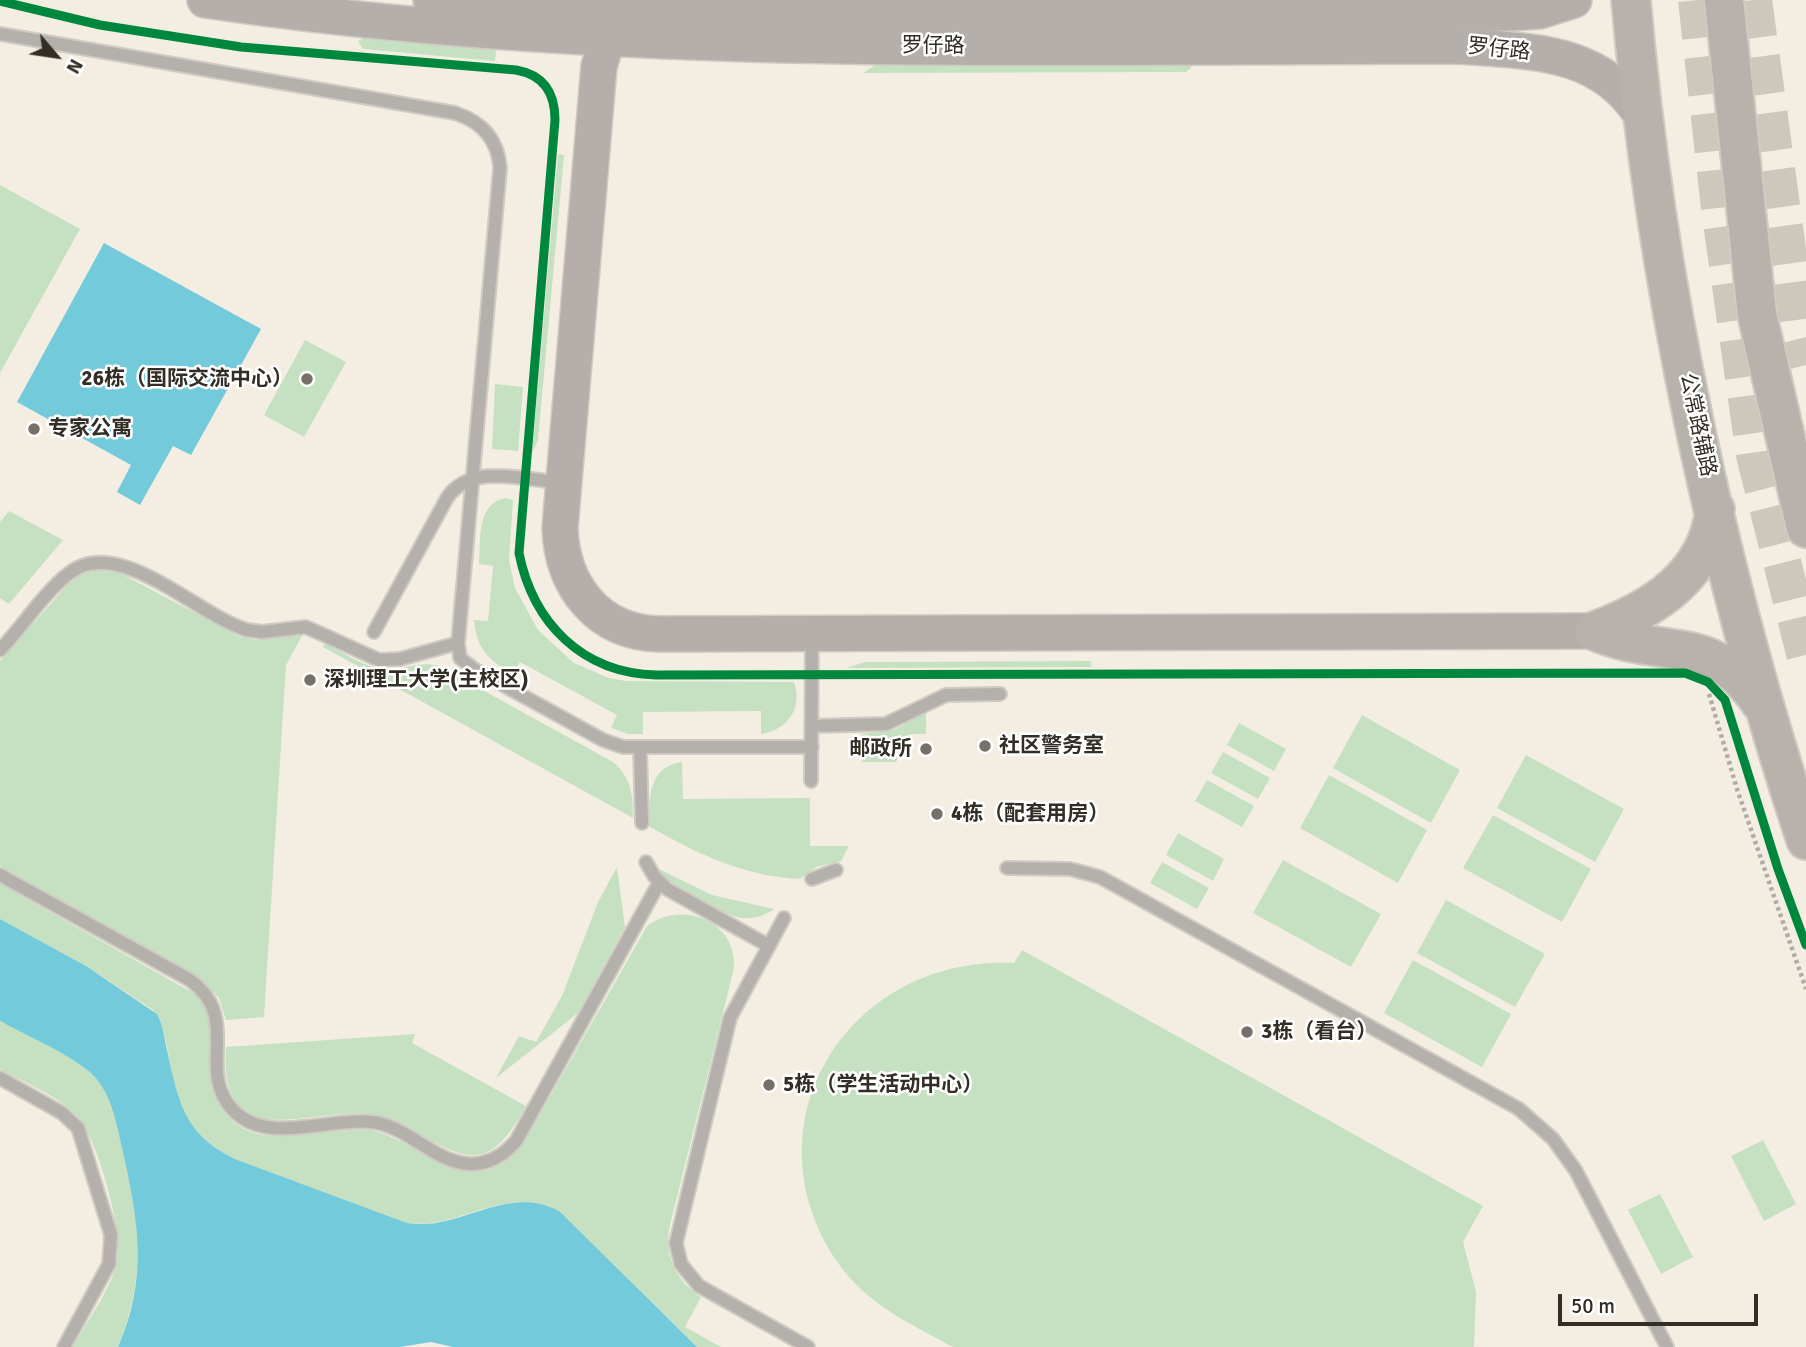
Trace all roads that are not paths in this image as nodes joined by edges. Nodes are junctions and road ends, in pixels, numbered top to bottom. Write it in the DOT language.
graph roads {
  1 [pos="205,0"];
  2 [pos="431,0"];
  3 [pos="1573,0"];
  4 [pos="1631,0"];
  5 [pos="1724,0"];
  6 [pos="615,17"];
  7 [pos="0,34"];
  8 [pos="1640,113"];
  9 [pos="473,477"];
  10 [pos="564,484"];
  11 [pos="1715,509"];
  12 [pos="1806,528"];
  13 [pos="1595,631"];
  14 [pos="374,632"];
  15 [pos="812,634"];
  16 [pos="458,643"];
  17 [pos="0,650"];
  18 [pos="1000,694"];
  19 [pos="1766,711"];
  20 [pos="812,726"];
  21 [pos="812,747"];
  22 [pos="640,748"];
  23 [pos="811,781"];
  24 [pos="642,823"];
  25 [pos="1806,840"];
  26 [pos="646,862"];
  27 [pos="1007,868"];
  28 [pos="836,870"];
  29 [pos="0,875"];
  30 [pos="812,879"];
  31 [pos="659,883"];
  32 [pos="785,918"];
  33 [pos="769,946"];
  34 [pos="0,1078"];
  35 [pos="64,1347"];
  36 [pos="808,1347"];
  37 [pos="1667,1347"];
  1 -- 6 [label="main road, 罗仔路"];
  2 -- 6 [label="main road, 罗仔路"];
  3 -- 6 [label="main road, 罗仔路"];
  4 -- 8 [label="main road, 公常路辅路"];
  5 -- 12 [label="main road"];
  6 -- 8 [label="main road, 罗仔路"];
  6 -- 10 [label="main road"];
  7 -- 9 [label="lane"];
  8 -- 11 [label="main road, 公常路辅路"];
  9 -- 10 [label="lane"];
  9 -- 14 [label="lane"];
  9 -- 16 [label="lane"];
  10 -- 15 [label="main road"];
  11 -- 13 [label="main road"];
  11 -- 19 [label="main road, 公常路辅路"];
  13 -- 15 [label="main road"];
  13 -- 19 [label="main road"];
  15 -- 20 [label="lane"];
  16 -- 17 [label="lane"];
  16 -- 22 [label="lane"];
  18 -- 20 [label="lane"];
  19 -- 25 [label="main road, 公常路辅路"];
  20 -- 21 [label="lane"];
  21 -- 22 [label="lane"];
  21 -- 23 [label="lane"];
  22 -- 24 [label="lane"];
  26 -- 31 [label="lane"];
  27 -- 37 [label="lane"];
  28 -- 30 [label="lane"];
  29 -- 31 [label="lane"];
  31 -- 33 [label="lane"];
  32 -- 33 [label="lane"];
  33 -- 36 [label="lane"];
  34 -- 35 [label="lane"];
}
